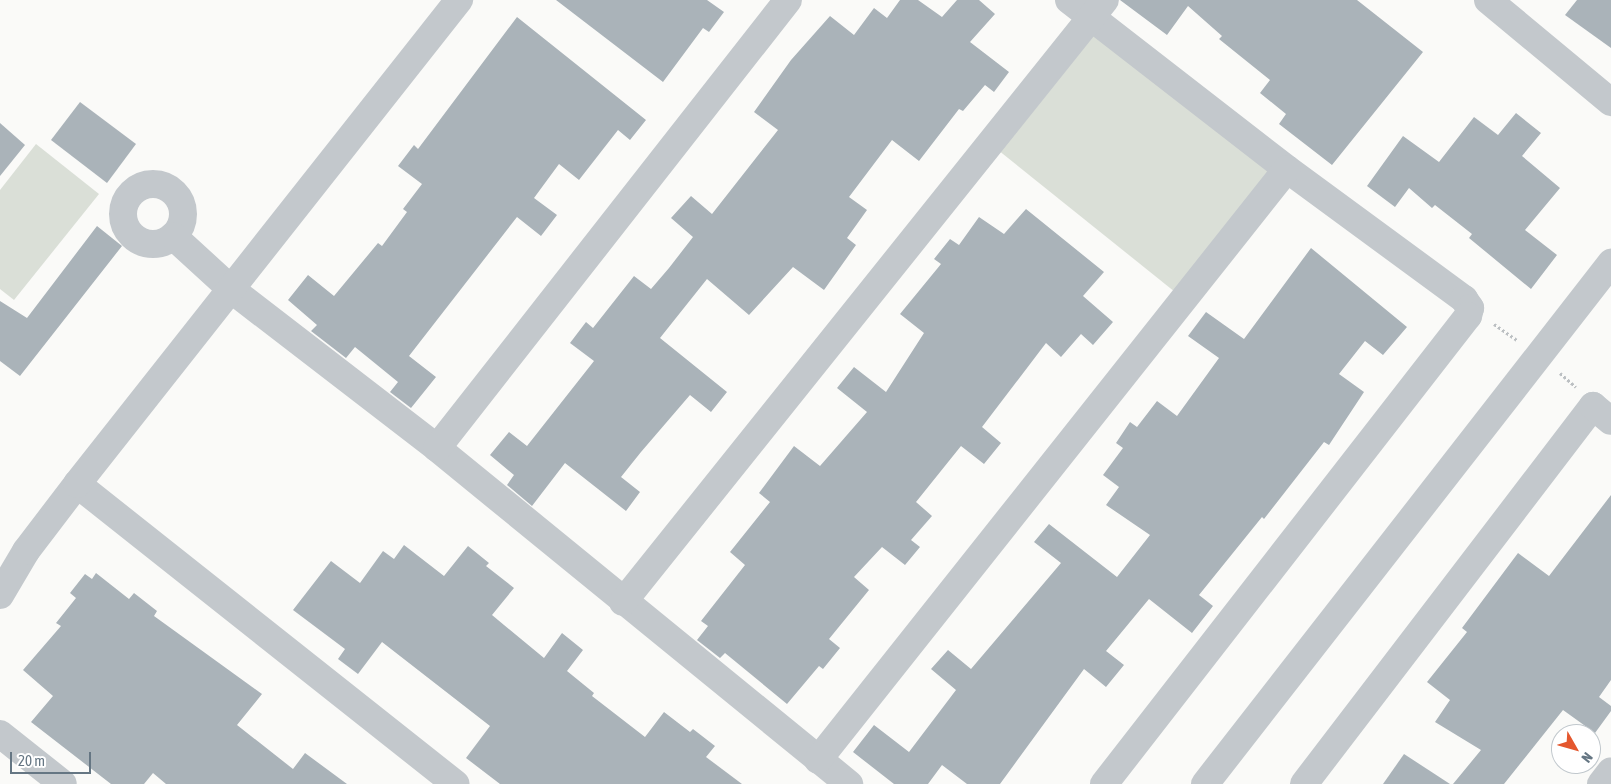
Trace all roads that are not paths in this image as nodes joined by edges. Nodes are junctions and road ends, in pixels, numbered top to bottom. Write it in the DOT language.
graph roads {
  1 [pos="459,0"];
  2 [pos="788,0"];
  3 [pos="1069,0"];
  4 [pos="1488,0"];
  5 [pos="1098,9"];
  6 [pos="1611,102"];
  7 [pos="1286,169"];
  8 [pos="173,236"];
  9 [pos="1611,263"];
  10 [pos="232,290"];
  11 [pos="1611,421"];
  12 [pos="437,448"];
  13 [pos="77,484"];
  14 [pos="0,596"];
  15 [pos="623,602"];
  16 [pos="0,734"];
  17 [pos="818,760"];
  18 [pos="1611,771"];
  19 [pos="63,784"];
  20 [pos="455,784"];
  21 [pos="849,784"];
  22 [pos="1104,784"];
  23 [pos="1205,784"];
  24 [pos="1304,784"];
  25 [pos="1601,784"];
  1 -- 10 [label="street"];
  2 -- 12 [label="street"];
  3 -- 5 [label="street"];
  4 -- 6 [label="street"];
  5 -- 7 [label="street"];
  5 -- 15 [label="street"];
  7 -- 17 [label="street"];
  7 -- 22 [label="street"];
  8 -- 10 [label="street"];
  9 -- 23 [label="street"];
  10 -- 12 [label="street"];
  10 -- 13 [label="street"];
  11 -- 24 [label="street"];
  12 -- 15 [label="street"];
  13 -- 14 [label="street"];
  13 -- 20 [label="street"];
  15 -- 17 [label="street"];
  16 -- 19 [label="street"];
  17 -- 21 [label="street"];
  18 -- 25 [label="street"];
}
